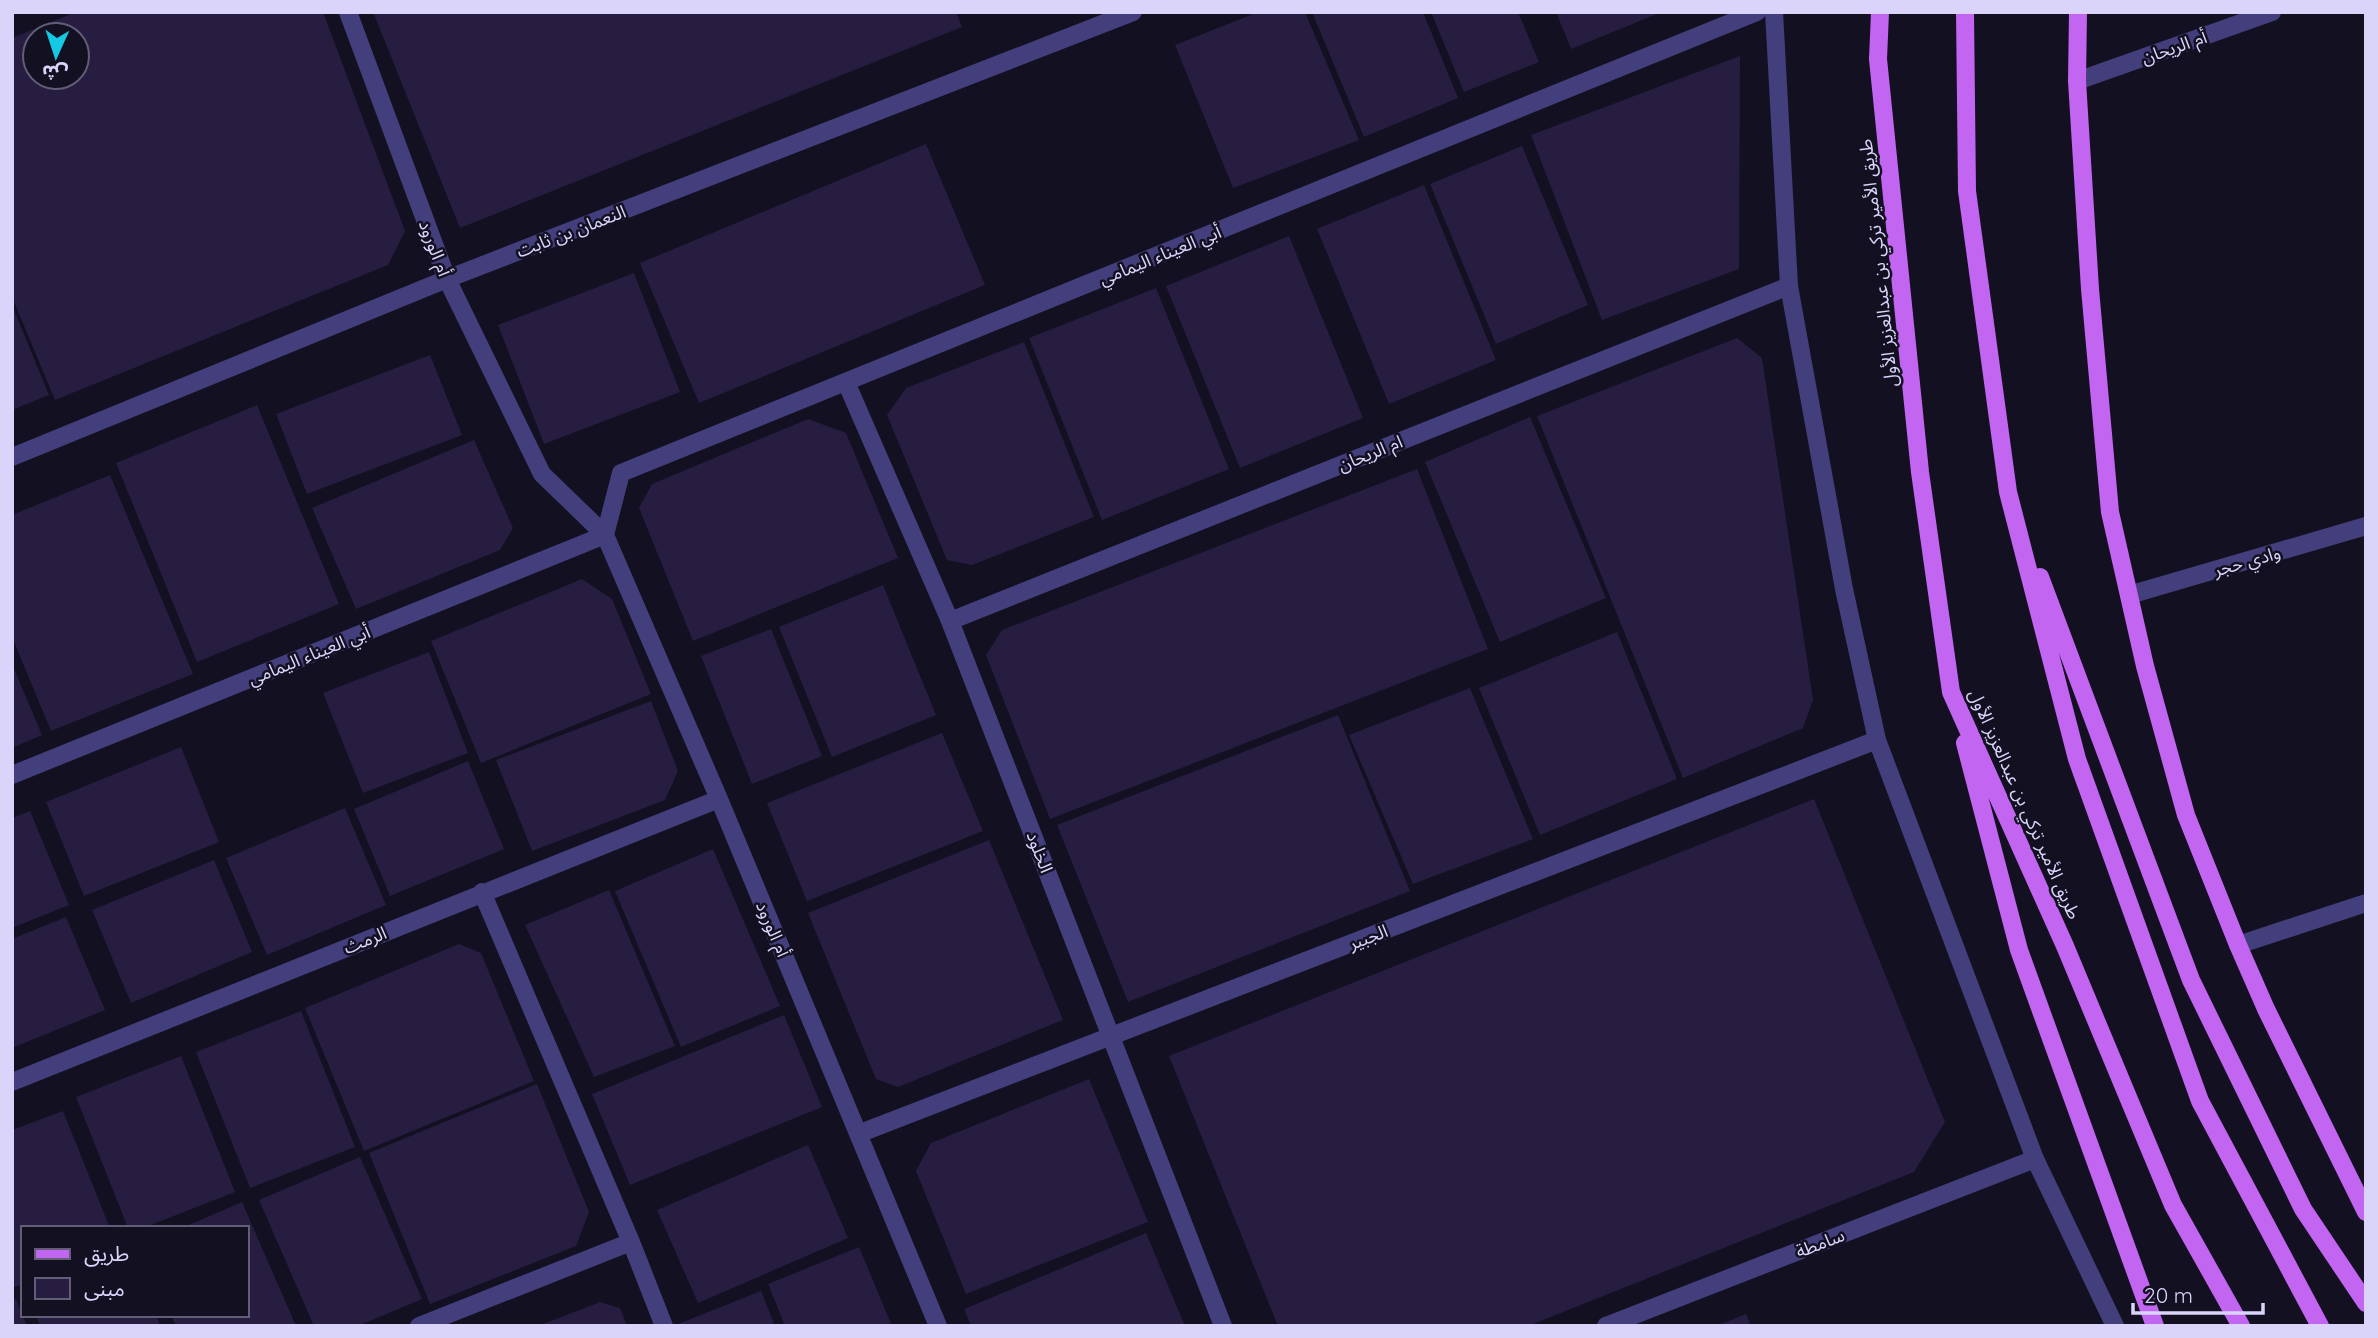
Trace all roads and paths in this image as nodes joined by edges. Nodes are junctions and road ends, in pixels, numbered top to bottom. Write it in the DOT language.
graph roads {
  1 [pos="348,12"];
  2 [pos="1133,12"];
  3 [pos="1757,12"];
  4 [pos="1774,12"];
  5 [pos="1880,12"];
  6 [pos="1965,12"];
  7 [pos="2078,12"];
  8 [pos="2272,12"];
  9 [pos="2077,81"];
  10 [pos="447,279"];
  11 [pos="1789,286"];
  12 [pos="846,382"];
  13 [pos="12,457"];
  14 [pos="2008,492"];
  15 [pos="2366,526"];
  16 [pos="605,534"];
  17 [pos="2129,595"];
  18 [pos="950,621"];
  19 [pos="1951,692"];
  20 [pos="1877,740"];
  21 [pos="12,775"];
  22 [pos="719,799"];
  23 [pos="482,892"];
  24 [pos="2366,903"];
  25 [pos="2238,946"];
  26 [pos="1111,1036"];
  27 [pos="12,1082"];
  28 [pos="858,1134"];
  29 [pos="2035,1159"];
  30 [pos="2366,1212"];
  31 [pos="631,1242"];
  32 [pos="2366,1303"];
  33 [pos="419,1326"];
  34 [pos="664,1326"];
  35 [pos="938,1326"];
  36 [pos="1223,1326"];
  37 [pos="1606,1326"];
  38 [pos="2115,1326"];
  39 [pos="2155,1326"];
  40 [pos="2241,1326"];
  41 [pos="2320,1326"];
  1 -- 10 [label="street, أم الورود"];
  2 -- 10 [label="street, النعمان بن ثابت"];
  3 -- 12 [label="street, أبي العيناء اليمامي"];
  4 -- 11 [label="street"];
  5 -- 19 [label="main road, طريق الأمير تركي بن عبدالعزيز الأول"];
  6 -- 14 [label="main road"];
  7 -- 9 [label="main road"];
  8 -- 9 [label="street, أم الريحان"];
  9 -- 17 [label="main road"];
  10 -- 13 [label="street, النعمان بن ثابت"];
  10 -- 16 [label="street, أم الورود"];
  11 -- 18 [label="street, ام الريحان"];
  11 -- 20 [label="street"];
  12 -- 16 [label="street, أبي العيناء اليمامي"];
  12 -- 18 [label="street, الخلود"];
  14 -- 32 [label="main road"];
  14 -- 41 [label="main road"];
  15 -- 17 [label="street, وادي حجر"];
  16 -- 21 [label="street, أبي العيناء اليمامي"];
  16 -- 22 [label="street, أم الورود"];
  17 -- 25 [label="main road"];
  18 -- 26 [label="street, الخلود"];
  19 -- 39 [label="main road"];
  19 -- 40 [label="main road, طريق الأمير تركي بن عبدالعزيز الأول"];
  20 -- 26 [label="street, الجبير"];
  20 -- 29 [label="street"];
  22 -- 23 [label="street, الرمث"];
  22 -- 28 [label="street, أم الورود"];
  23 -- 27 [label="street, الرمث"];
  23 -- 31 [label="street"];
  24 -- 25 [label="street"];
  25 -- 30 [label="main road"];
  26 -- 28 [label="street, الجبير"];
  26 -- 36 [label="street, الخلود"];
  28 -- 35 [label="street, أم الورود"];
  29 -- 37 [label="street, سامطة"];
  29 -- 38 [label="street"];
  31 -- 33 [label="street"];
  31 -- 34 [label="street"];
}
